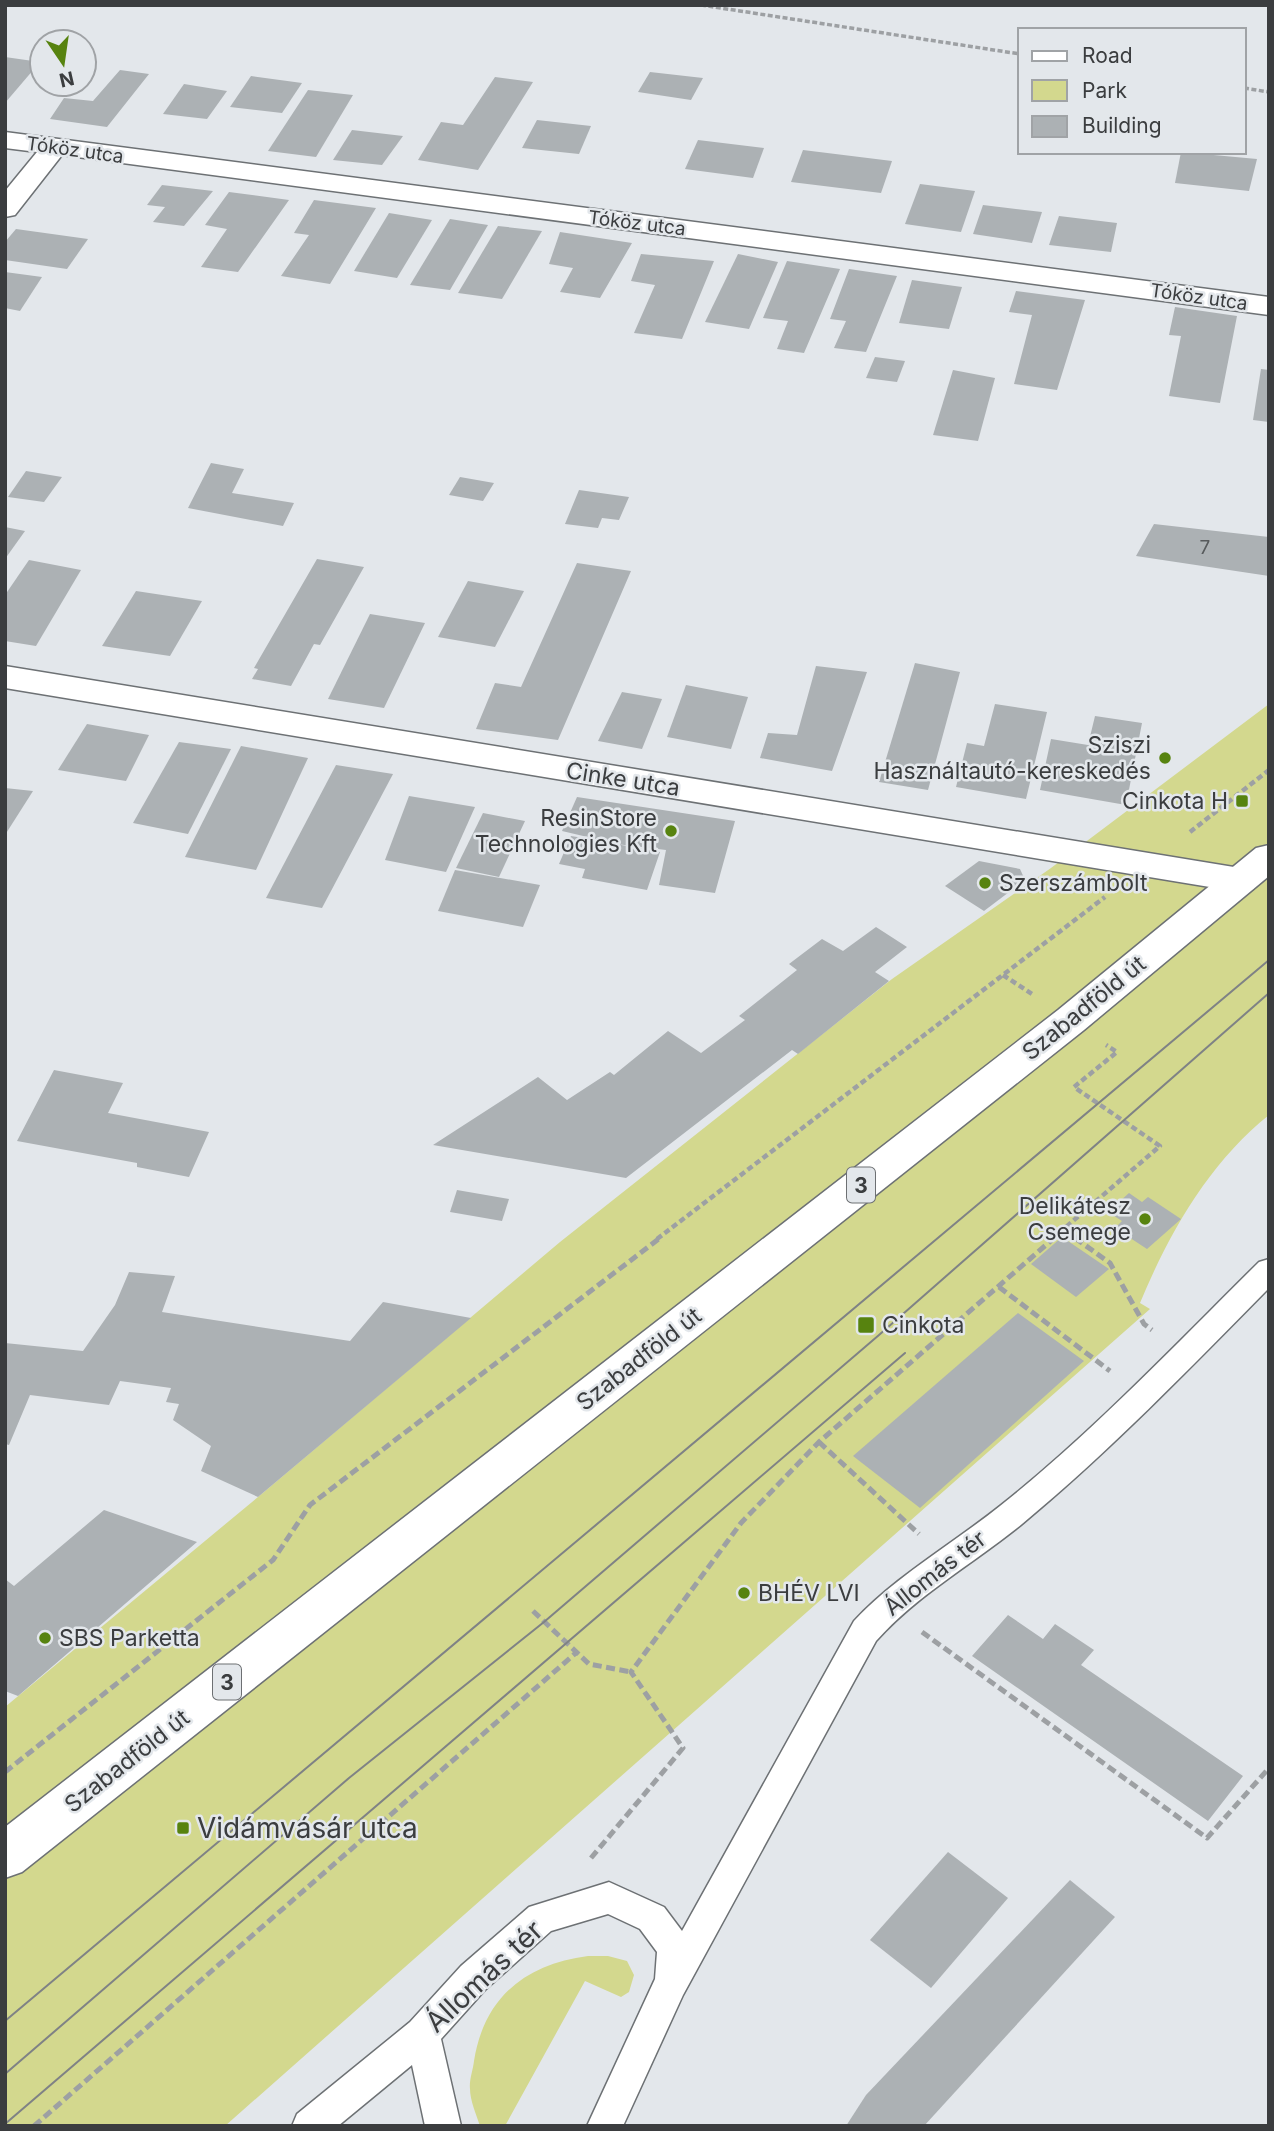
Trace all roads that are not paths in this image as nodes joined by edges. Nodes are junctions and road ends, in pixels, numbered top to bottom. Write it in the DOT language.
graph roads {
  1 [pos="5,140"];
  2 [pos="54,148"];
  3 [pos="5,209"];
  4 [pos="1269,306"];
  5 [pos="5,677"];
  6 [pos="1254,869"];
  7 [pos="1269,1270"];
  8 [pos="5,1856"];
  9 [pos="671,1983"];
  10 [pos="422,2034"];
  11 [pos="353,2092"];
  12 [pos="310,2126"];
  13 [pos="443,2126"];
  14 [pos="605,2126"];
  1 -- 2 [label="street, Tóköz utca"];
  2 -- 3 [label="street"];
  2 -- 4 [label="street, Tóköz utca"];
  5 -- 6 [label="street, Cinke utca"];
  6 -- 8 [label="street, Szabadföld út / 3"];
  7 -- 9 [label="lane, Állomás tér"];
  9 -- 10 [label="lane, Állomás tér"];
  9 -- 14 [label="lane, Állomás tér"];
  10 -- 11 [label="lane, Állomás tér"];
  10 -- 13 [label="lane"];
  11 -- 12 [label="lane, Állomás tér"];
}
